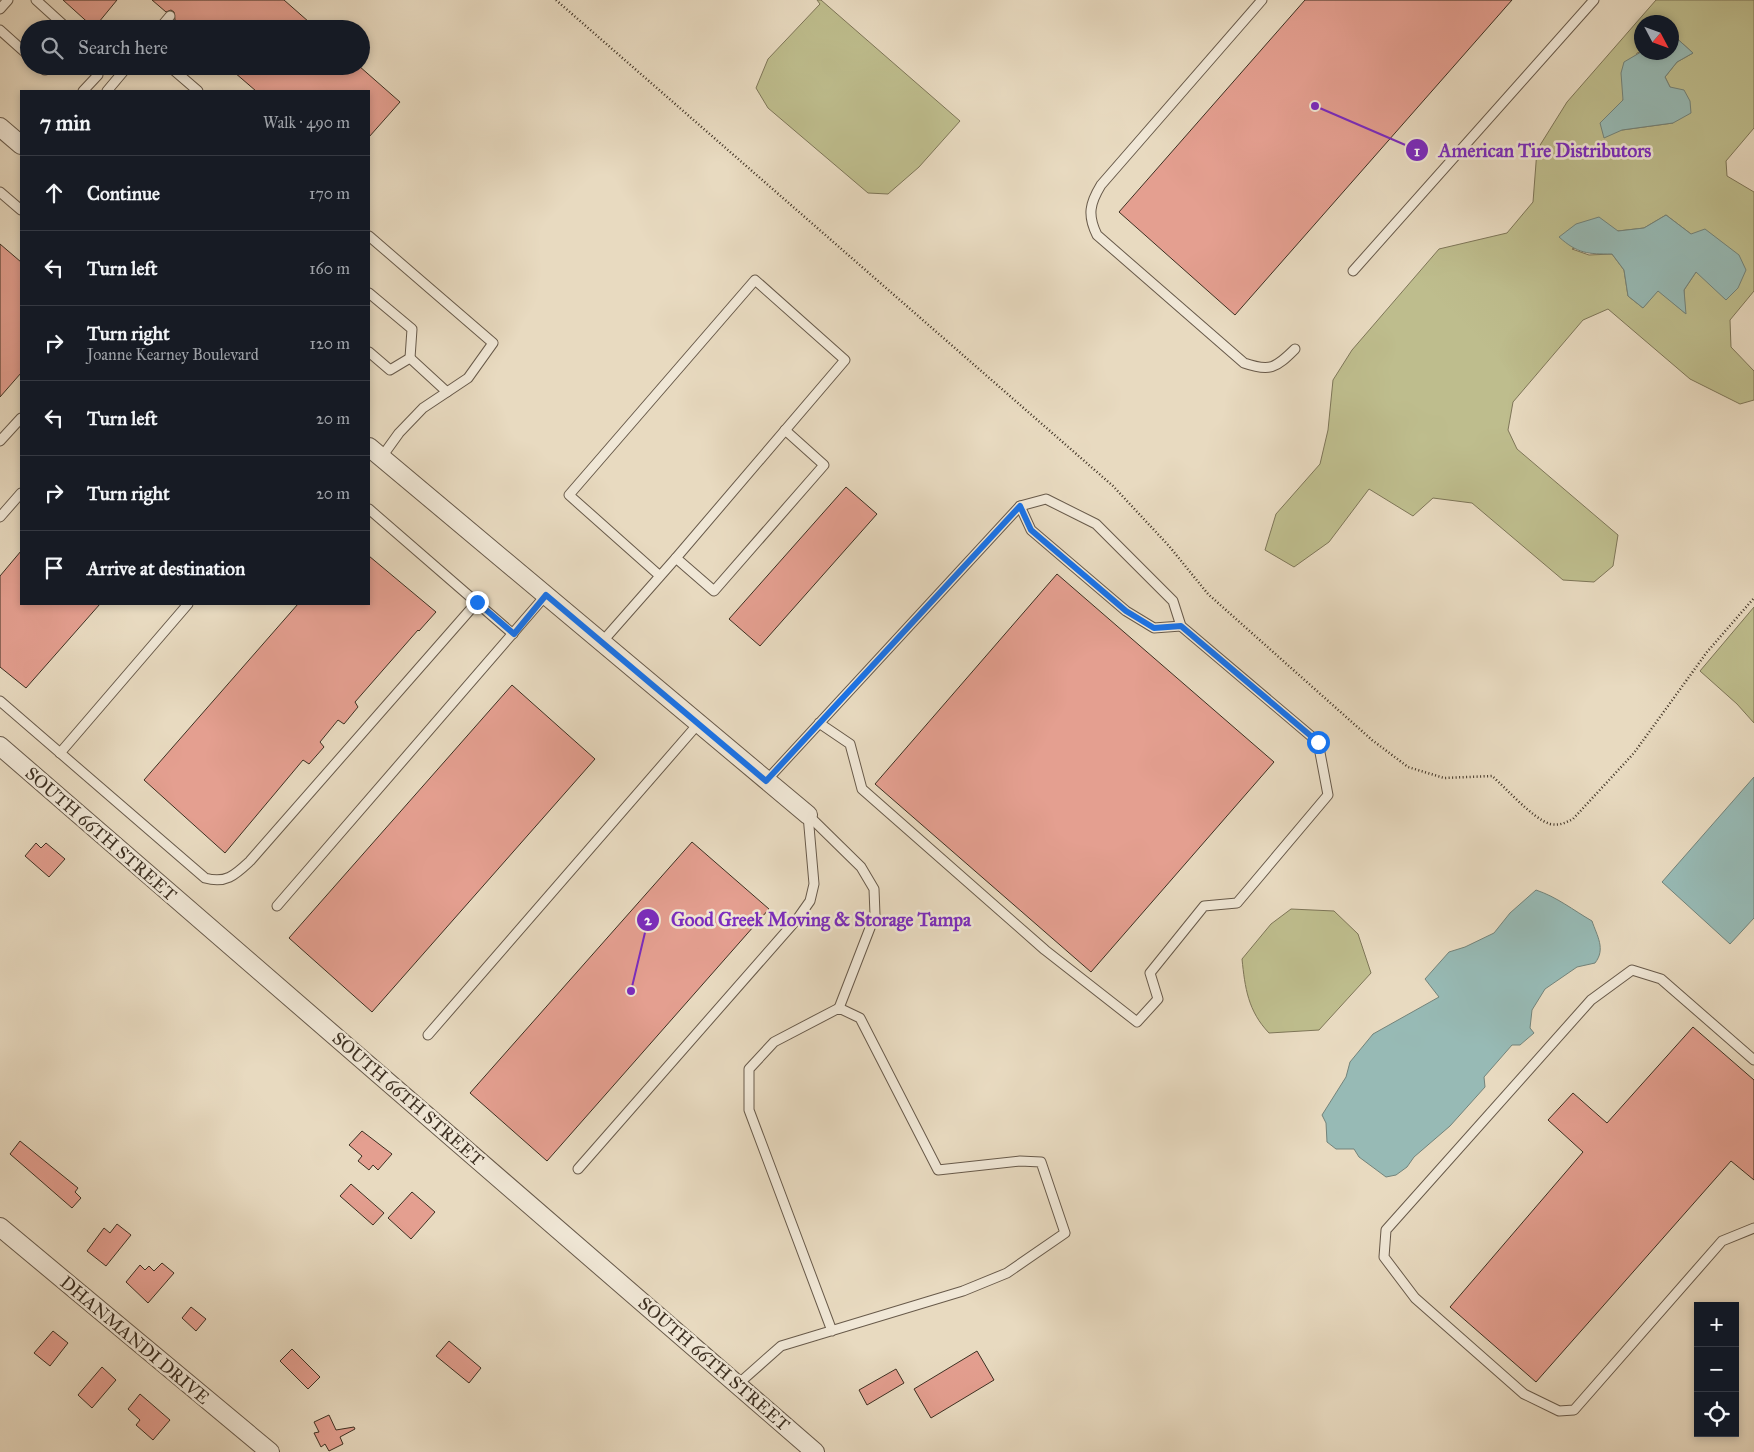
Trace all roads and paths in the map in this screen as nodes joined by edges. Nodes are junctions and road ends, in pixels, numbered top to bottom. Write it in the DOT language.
graph roads {
  1 [pos="8,0"];
  2 [pos="36,0"];
  3 [pos="556,0"];
  4 [pos="1262,0"];
  5 [pos="1594,0"];
  6 [pos="0,9"];
  7 [pos="170,16"];
  8 [pos="58,20"];
  9 [pos="167,20"];
  10 [pos="0,30"];
  11 [pos="20,48"];
  12 [pos="98,75"];
  13 [pos="120,75"];
  14 [pos="179,75"];
  15 [pos="85,90"];
  16 [pos="108,90"];
  17 [pos="197,90"];
  18 [pos="2,133"];
  19 [pos="20,144"];
  20 [pos="0,192"];
  21 [pos="20,209"];
  22 [pos="370,237"];
  23 [pos="1353,271"];
  24 [pos="370,294"];
  25 [pos="1295,349"];
  26 [pos="370,353"];
  27 [pos="410,358"];
  28 [pos="447,392"];
  29 [pos="20,419"];
  30 [pos="785,430"];
  31 [pos="0,442"];
  32 [pos="375,452"];
  33 [pos="20,493"];
  34 [pos="1020,506"];
  35 [pos="370,509"];
  36 [pos="0,517"];
  37 [pos="676,558"];
  38 [pos="660,576"];
  39 [pos="546,595"];
  40 [pos="1754,598"];
  41 [pos="477,602"];
  42 [pos="187,605"];
  43 [pos="1181,626"];
  44 [pos="514,634"];
  45 [pos="602,642"];
  46 [pos="0,701"];
  47 [pos="819,722"];
  48 [pos="698,724"];
  49 [pos="0,746"];
  50 [pos="60,753"];
  51 [pos="766,781"];
  52 [pos="808,815"];
  53 [pos="277,906"];
  54 [pos="839,1008"];
  55 [pos="428,1034"];
  56 [pos="1754,1060"];
  57 [pos="578,1168"];
  58 [pos="0,1227"];
  59 [pos="1754,1228"];
  60 [pos="832,1331"];
  61 [pos="738,1385"];
  62 [pos="270,1452"];
  63 [pos="815,1452"];
  1 -- 6 [label="lane"];
  2 -- 8 [label="lane"];
  3 -- 40 [label="path"];
  4 -- 25 [label="lane"];
  5 -- 23 [label="lane"];
  7 -- 9 [label="lane"];
  10 -- 11 [label="lane"];
  12 -- 15 [label="lane"];
  13 -- 16 [label="lane"];
  14 -- 17 [label="lane"];
  18 -- 19 [label="street"];
  20 -- 21 [label="lane"];
  22 -- 28 [label="lane"];
  24 -- 27 [label="lane"];
  26 -- 27 [label="lane"];
  27 -- 28 [label="lane"];
  28 -- 32 [label="lane"];
  29 -- 31 [label="lane"];
  30 -- 37 [label="lane"];
  30 -- 37 [label="lane"];
  30 -- 38 [label="lane"];
  32 -- 39 [label="street"];
  33 -- 36 [label="lane"];
  34 -- 43 [label="lane"];
  34 -- 43 [label="lane"];
  34 -- 47 [label="lane"];
  35 -- 41 [label="lane"];
  37 -- 38 [label="lane"];
  38 -- 45 [label="lane"];
  39 -- 44 [label="lane"];
  39 -- 45 [label="street"];
  41 -- 44 [label="lane"];
  41 -- 50 [label="lane"];
  42 -- 50 [label="lane"];
  43 -- 47 [label="lane"];
  44 -- 53 [label="lane"];
  45 -- 48 [label="street"];
  46 -- 50 [label="lane"];
  47 -- 51 [label="lane"];
  48 -- 51 [label="street"];
  48 -- 55 [label="lane"];
  49 -- 61 [label="street, SOUTH 66TH STREET"];
  51 -- 52 [label="street"];
  52 -- 54 [label="lane"];
  52 -- 57 [label="lane"];
  54 -- 60 [label="lane"];
  54 -- 60 [label="lane"];
  56 -- 59 [label="lane"];
  58 -- 62 [label="street, DHANMANDI DRIVE"];
  60 -- 61 [label="lane"];
  61 -- 63 [label="street, SOUTH 66TH STREET"];
}
